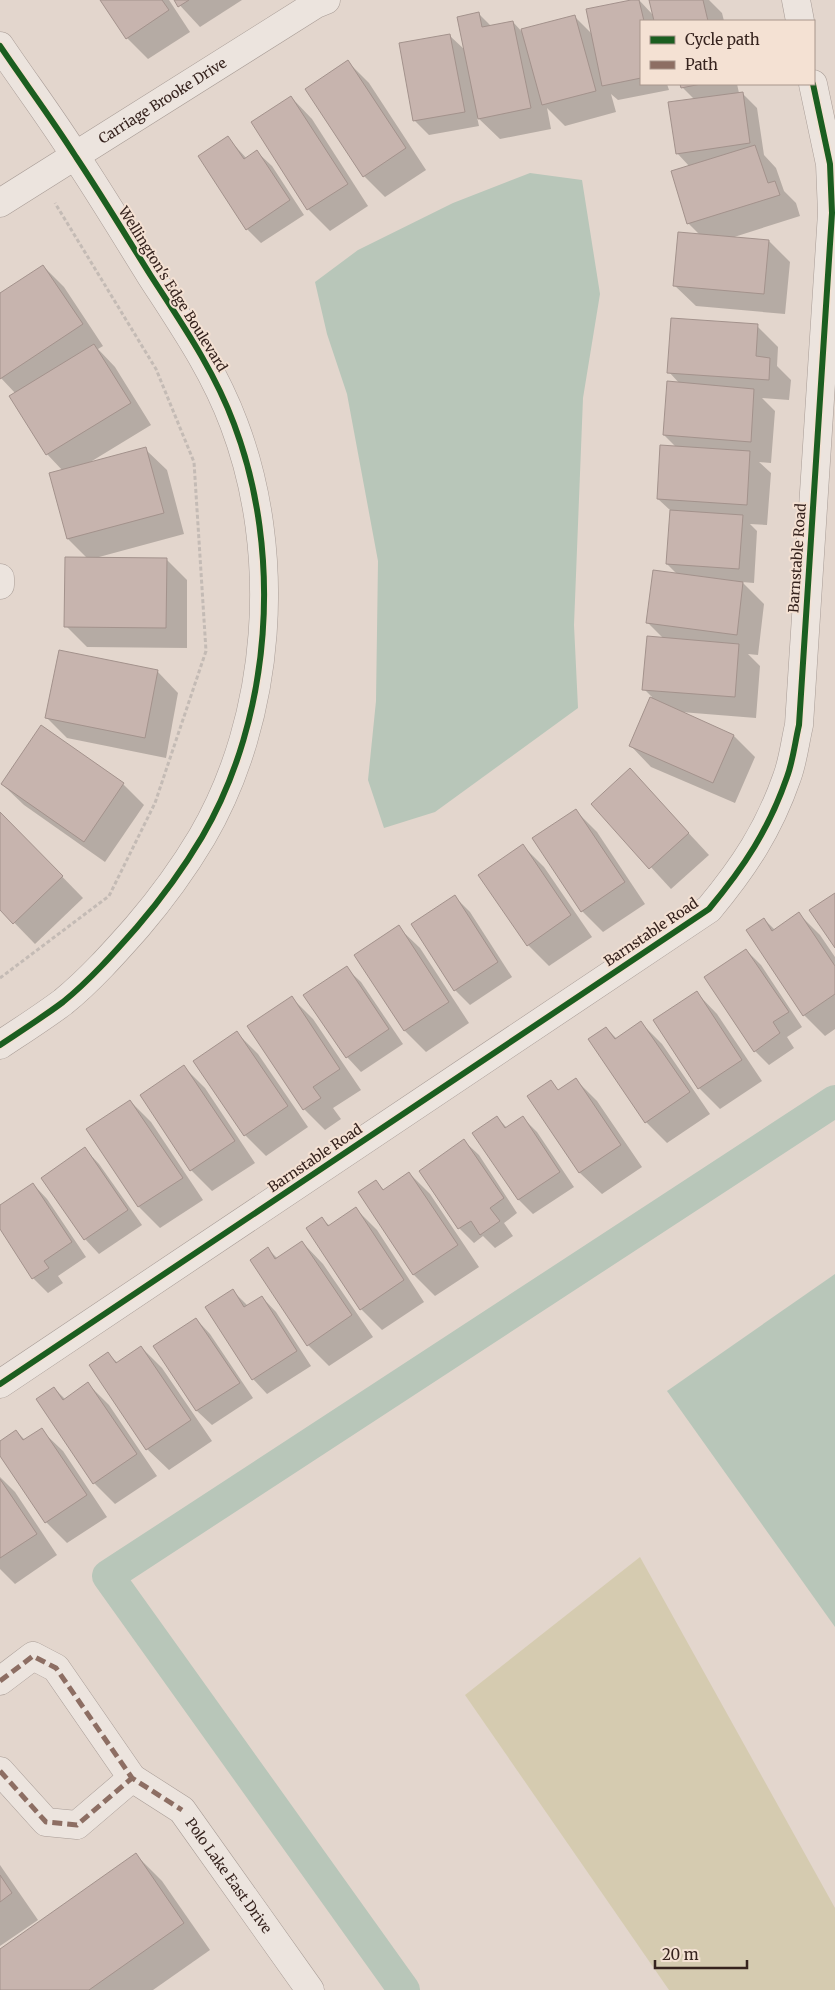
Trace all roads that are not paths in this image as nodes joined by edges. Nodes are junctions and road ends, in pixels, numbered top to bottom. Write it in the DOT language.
graph roads {
  1 [pos="326,0"];
  2 [pos="796,0"];
  3 [pos="800,20"];
  4 [pos="0,46"];
  5 [pos="813,85"];
  6 [pos="76,155"];
  7 [pos="0,203"];
  8 [pos="0,578"];
  9 [pos="0,585"];
  10 [pos="0,1045"];
  11 [pos="0,1384"];
  12 [pos="0,1681"];
  13 [pos="0,1771"];
  14 [pos="132,1778"];
  15 [pos="310,1990"];
  1 -- 6 [label="street, Carriage Brooke Drive"];
  2 -- 3 [label="street"];
  4 -- 6 [label="street, Wellington's Edge Boulevard"];
  5 -- 11 [label="street, Barnstable Road"];
  6 -- 7 [label="street, Carriage Brooke Drive"];
  6 -- 10 [label="street, Wellington's Edge Boulevard"];
  8 -- 9 [label="street"];
  12 -- 14 [label="street, Polo Lake East Drive"];
  13 -- 14 [label="street"];
  14 -- 15 [label="street, Polo Lake East Drive"];
}
